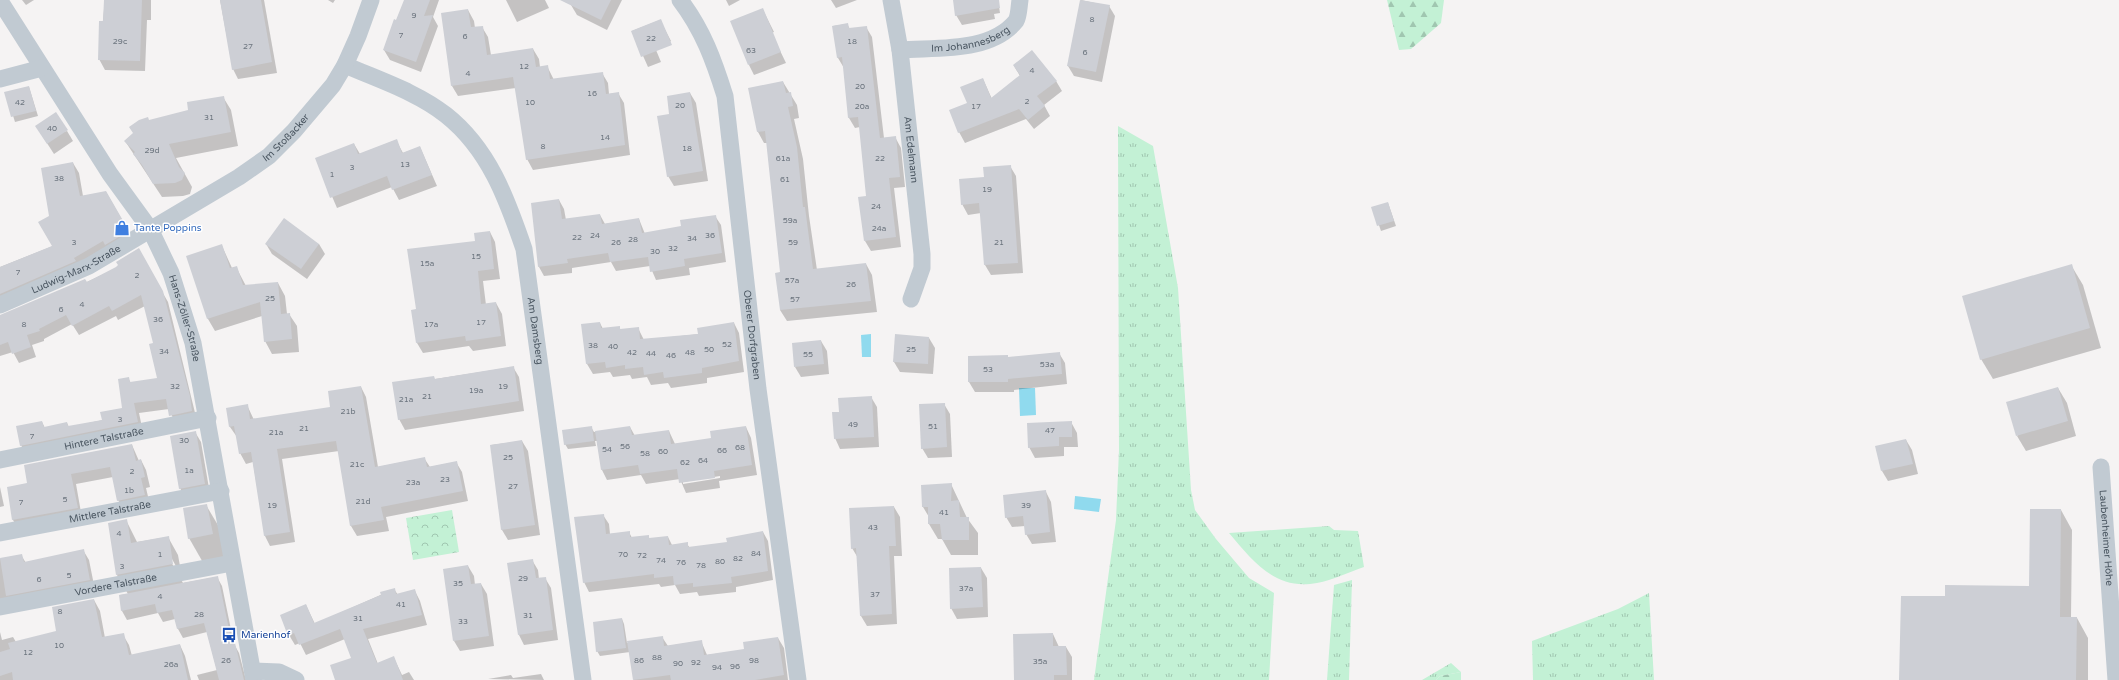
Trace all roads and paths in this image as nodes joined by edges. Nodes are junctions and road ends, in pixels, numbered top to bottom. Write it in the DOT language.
graph roads {
  1 [pos="371,0"];
  2 [pos="680,0"];
  3 [pos="891,0"];
  4 [pos="1020,0"];
  5 [pos="0,1"];
  6 [pos="900,50"];
  7 [pos="346,65"];
  8 [pos="42,68"];
  9 [pos="0,79"];
  10 [pos="150,229"];
  11 [pos="911,299"];
  12 [pos="0,305"];
  13 [pos="208,418"];
  14 [pos="0,460"];
  15 [pos="2101,467"];
  16 [pos="221,491"];
  17 [pos="0,532"];
  18 [pos="232,563"];
  19 [pos="0,607"];
  20 [pos="254,675"];
  21 [pos="296,680"];
  22 [pos="583,680"];
  23 [pos="798,680"];
  24 [pos="2116,680"];
  1 -- 7 [label="street, Im Stoßacker"];
  2 -- 23 [label="street, Oberer Dorfgraben"];
  3 -- 6 [label="street, Am Edelmann"];
  4 -- 6 [label="street, Im Johannesberg"];
  5 -- 8 [label="street, Hans-Zöller-Straße"];
  6 -- 11 [label="street, Am Edelmann"];
  7 -- 10 [label="street, Im Stoßacker"];
  7 -- 22 [label="street, Am Damsberg"];
  8 -- 9 [label="street"];
  8 -- 10 [label="street, Hans-Zöller-Straße"];
  10 -- 12 [label="street, Ludwig-Marx-Straße"];
  10 -- 13 [label="street, Hans-Zöller-Straße"];
  13 -- 14 [label="street, Hintere Talstraße"];
  13 -- 16 [label="street, Hans-Zöller-Straße"];
  15 -- 24 [label="street, Laubenheimer Höhe"];
  16 -- 17 [label="street, Mittlere Talstraße"];
  16 -- 18 [label="street, Hans-Zöller-Straße"];
  18 -- 19 [label="street, Vordere Talstraße"];
  18 -- 20 [label="street, Hans-Zöller-Straße"];
  20 -- 21 [label="street"];
}
